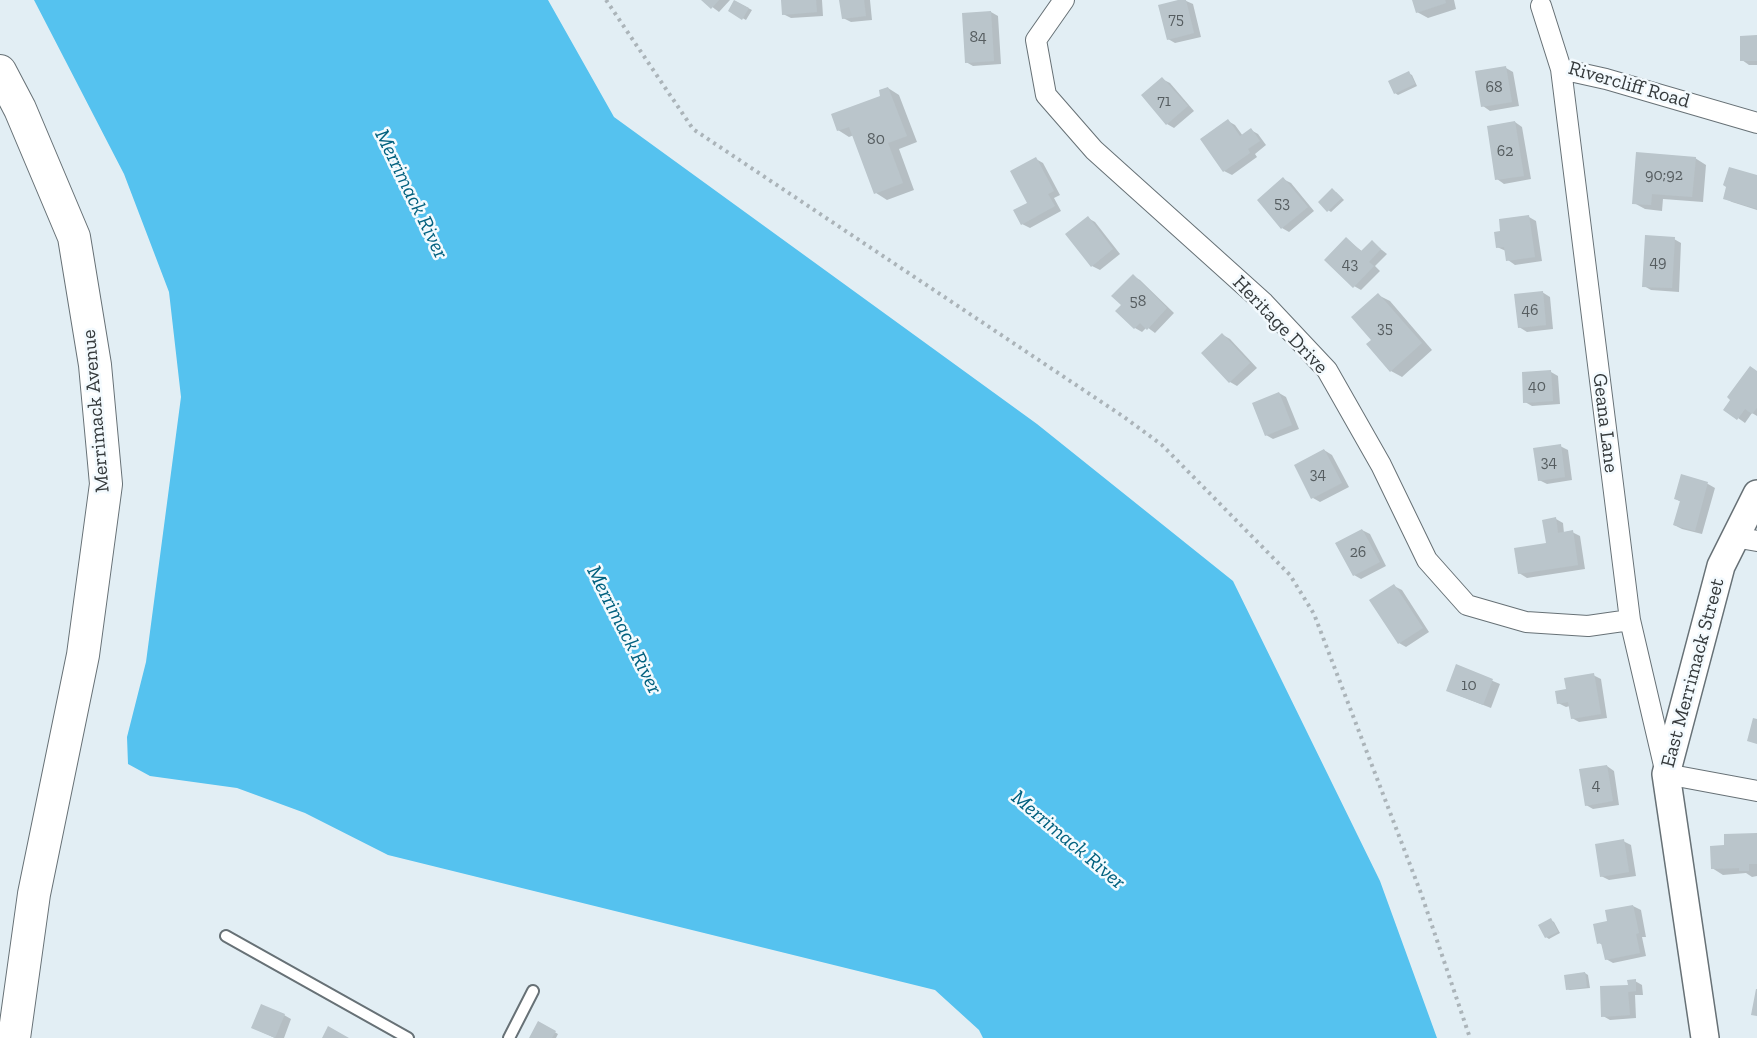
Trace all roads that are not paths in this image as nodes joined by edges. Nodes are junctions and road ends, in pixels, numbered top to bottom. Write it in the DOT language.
graph roads {
  1 [pos="1064,0"];
  2 [pos="1541,6"];
  3 [pos="1561,69"];
  4 [pos="0,71"];
  5 [pos="1757,123"];
  6 [pos="1757,494"];
  7 [pos="1746,539"];
  8 [pos="1630,620"];
  9 [pos="1666,774"];
  10 [pos="1757,791"];
  11 [pos="226,936"];
  12 [pos="533,991"];
  13 [pos="14,1038"];
  14 [pos="408,1038"];
  15 [pos="509,1038"];
  16 [pos="1705,1038"];
  1 -- 8 [label="street, Heritage Drive"];
  2 -- 3 [label="street, Rivercliff Road"];
  3 -- 5 [label="street, Rivercliff Road"];
  3 -- 8 [label="street, Geana Lane"];
  4 -- 13 [label="main road, Merrimack Avenue"];
  6 -- 7 [label="street, East Merrimack Street"];
  7 -- 9 [label="street, East Merrimack Street"];
  8 -- 9 [label="street, Geana Lane"];
  9 -- 10 [label="street"];
  9 -- 16 [label="street, East Merrimack Street"];
  11 -- 14 [label="lane"];
  12 -- 15 [label="lane"];
}
